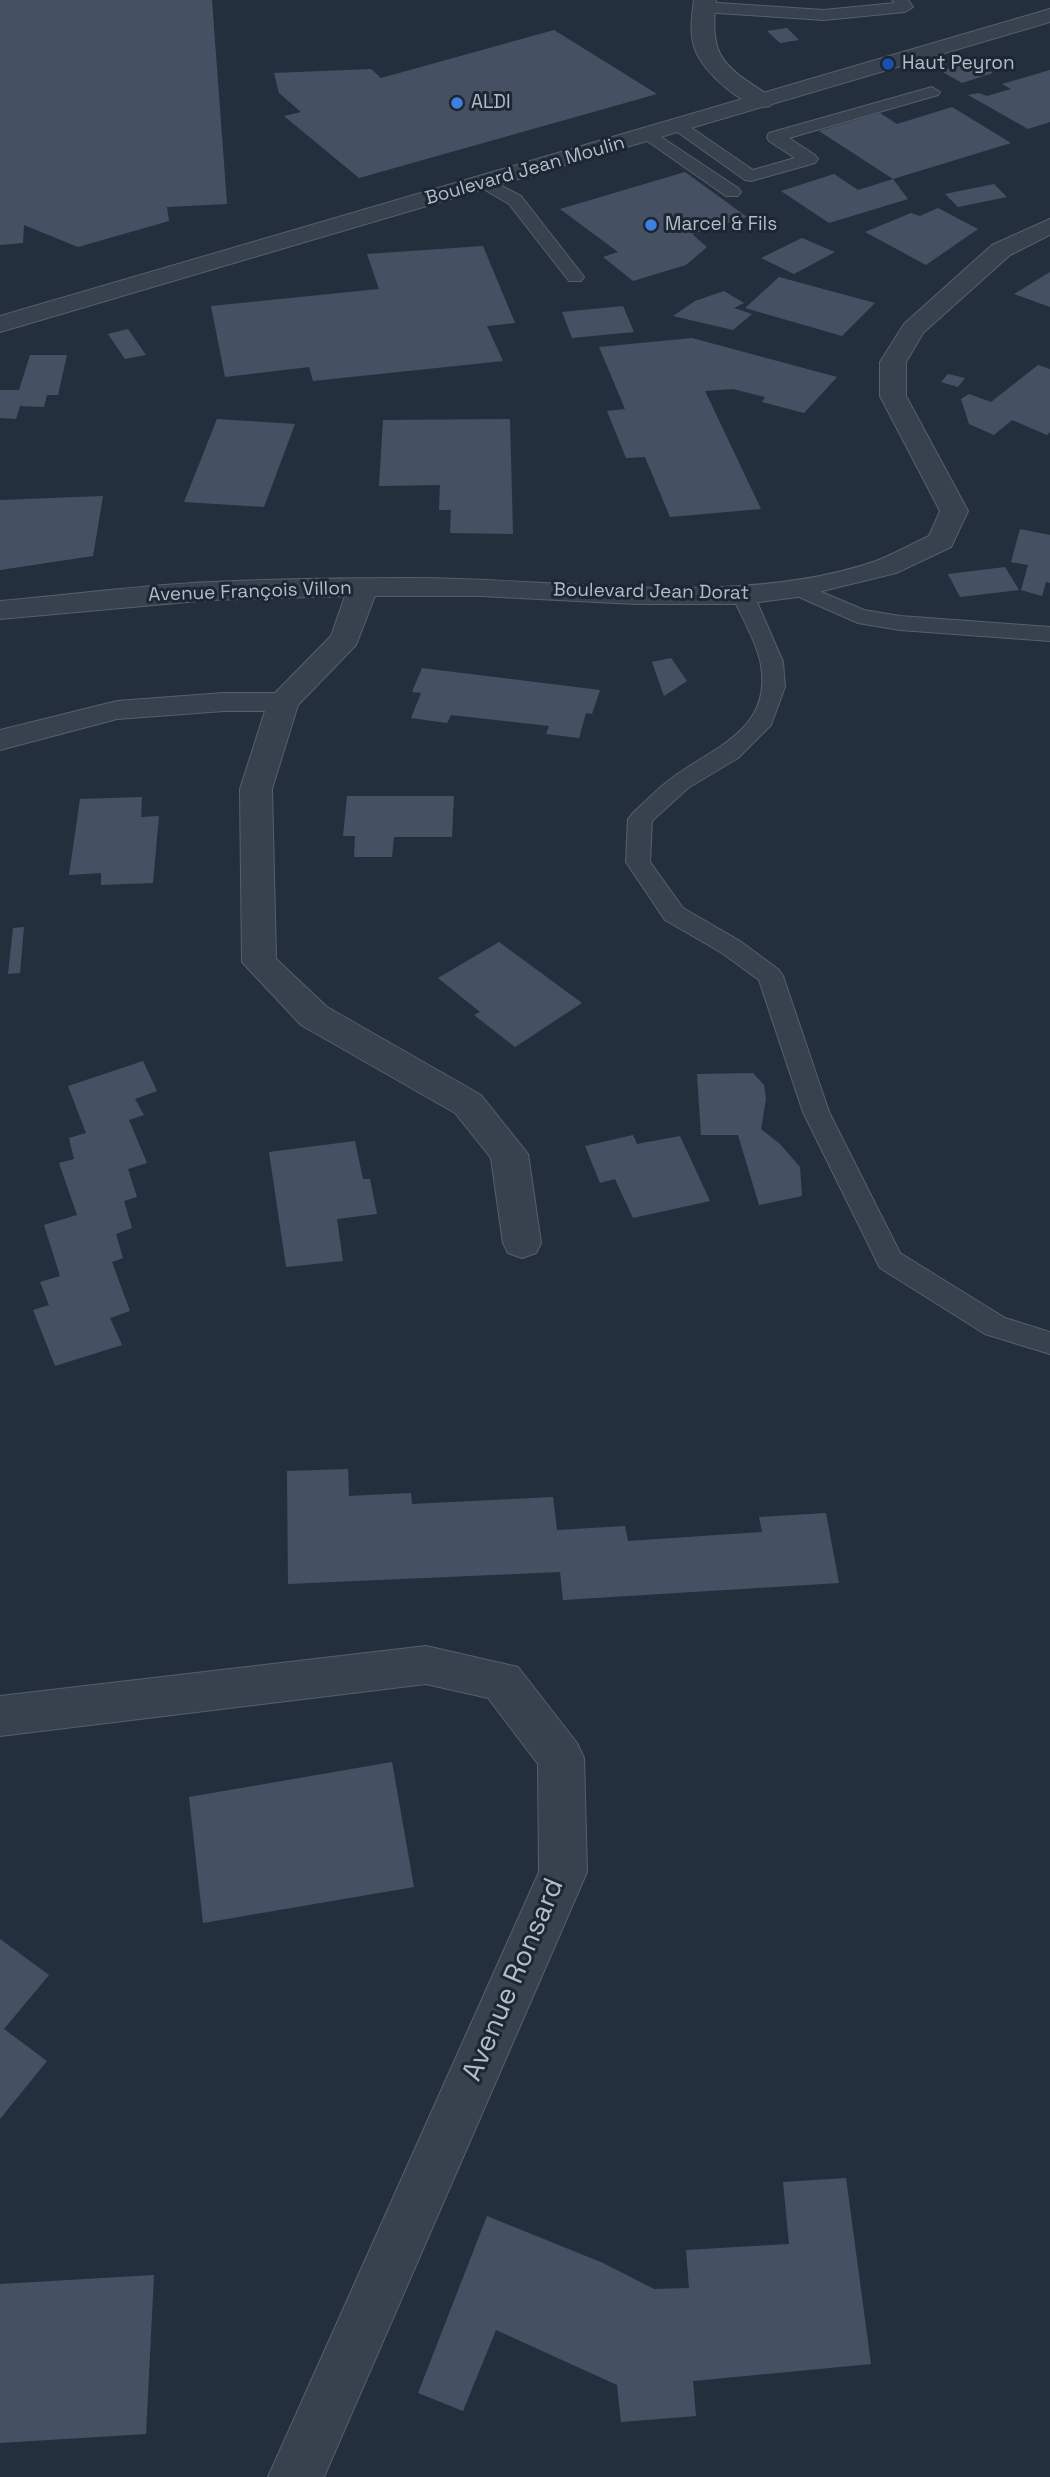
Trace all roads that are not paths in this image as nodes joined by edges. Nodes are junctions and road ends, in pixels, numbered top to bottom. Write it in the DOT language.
graph roads {
  1 [pos="814,0"];
  2 [pos="900,0"];
  3 [pos="704,4"];
  4 [pos="824,15"];
  5 [pos="1050,15"];
  6 [pos="932,92"];
  7 [pos="762,101"];
  8 [pos="677,126"];
  9 [pos="649,134"];
  10 [pos="486,183"];
  11 [pos="732,192"];
  12 [pos="1050,226"];
  13 [pos="575,278"];
  14 [pos="0,324"];
  15 [pos="363,587"];
  16 [pos="798,588"];
  17 [pos="743,595"];
  18 [pos="0,610"];
  19 [pos="1050,634"];
  20 [pos="283,702"];
  21 [pos="0,740"];
  22 [pos="522,1243"];
  23 [pos="1050,1343"];
  24 [pos="0,1716"];
  25 [pos="296,2477"];
  1 -- 4 [label="lane"];
  2 -- 4 [label="lane"];
  3 -- 4 [label="lane"];
  3 -- 7 [label="street"];
  5 -- 7 [label="street, Boulevard Jean Moulin"];
  6 -- 8 [label="lane"];
  7 -- 8 [label="street, Boulevard Jean Moulin"];
  8 -- 9 [label="street, Boulevard Jean Moulin"];
  9 -- 10 [label="street, Boulevard Jean Moulin"];
  9 -- 11 [label="lane"];
  10 -- 13 [label="lane"];
  10 -- 14 [label="street, Boulevard Jean Moulin"];
  12 -- 16 [label="street, Boulevard Jean Dorat"];
  15 -- 17 [label="street, Boulevard Jean Dorat"];
  15 -- 18 [label="street, Avenue François Villon"];
  15 -- 20 [label="street, Avenue François Villon"];
  16 -- 17 [label="street, Boulevard Jean Dorat"];
  16 -- 19 [label="lane"];
  17 -- 23 [label="lane"];
  20 -- 21 [label="street"];
  20 -- 22 [label="street"];
  24 -- 25 [label="street, Avenue Ronsard"];
}
